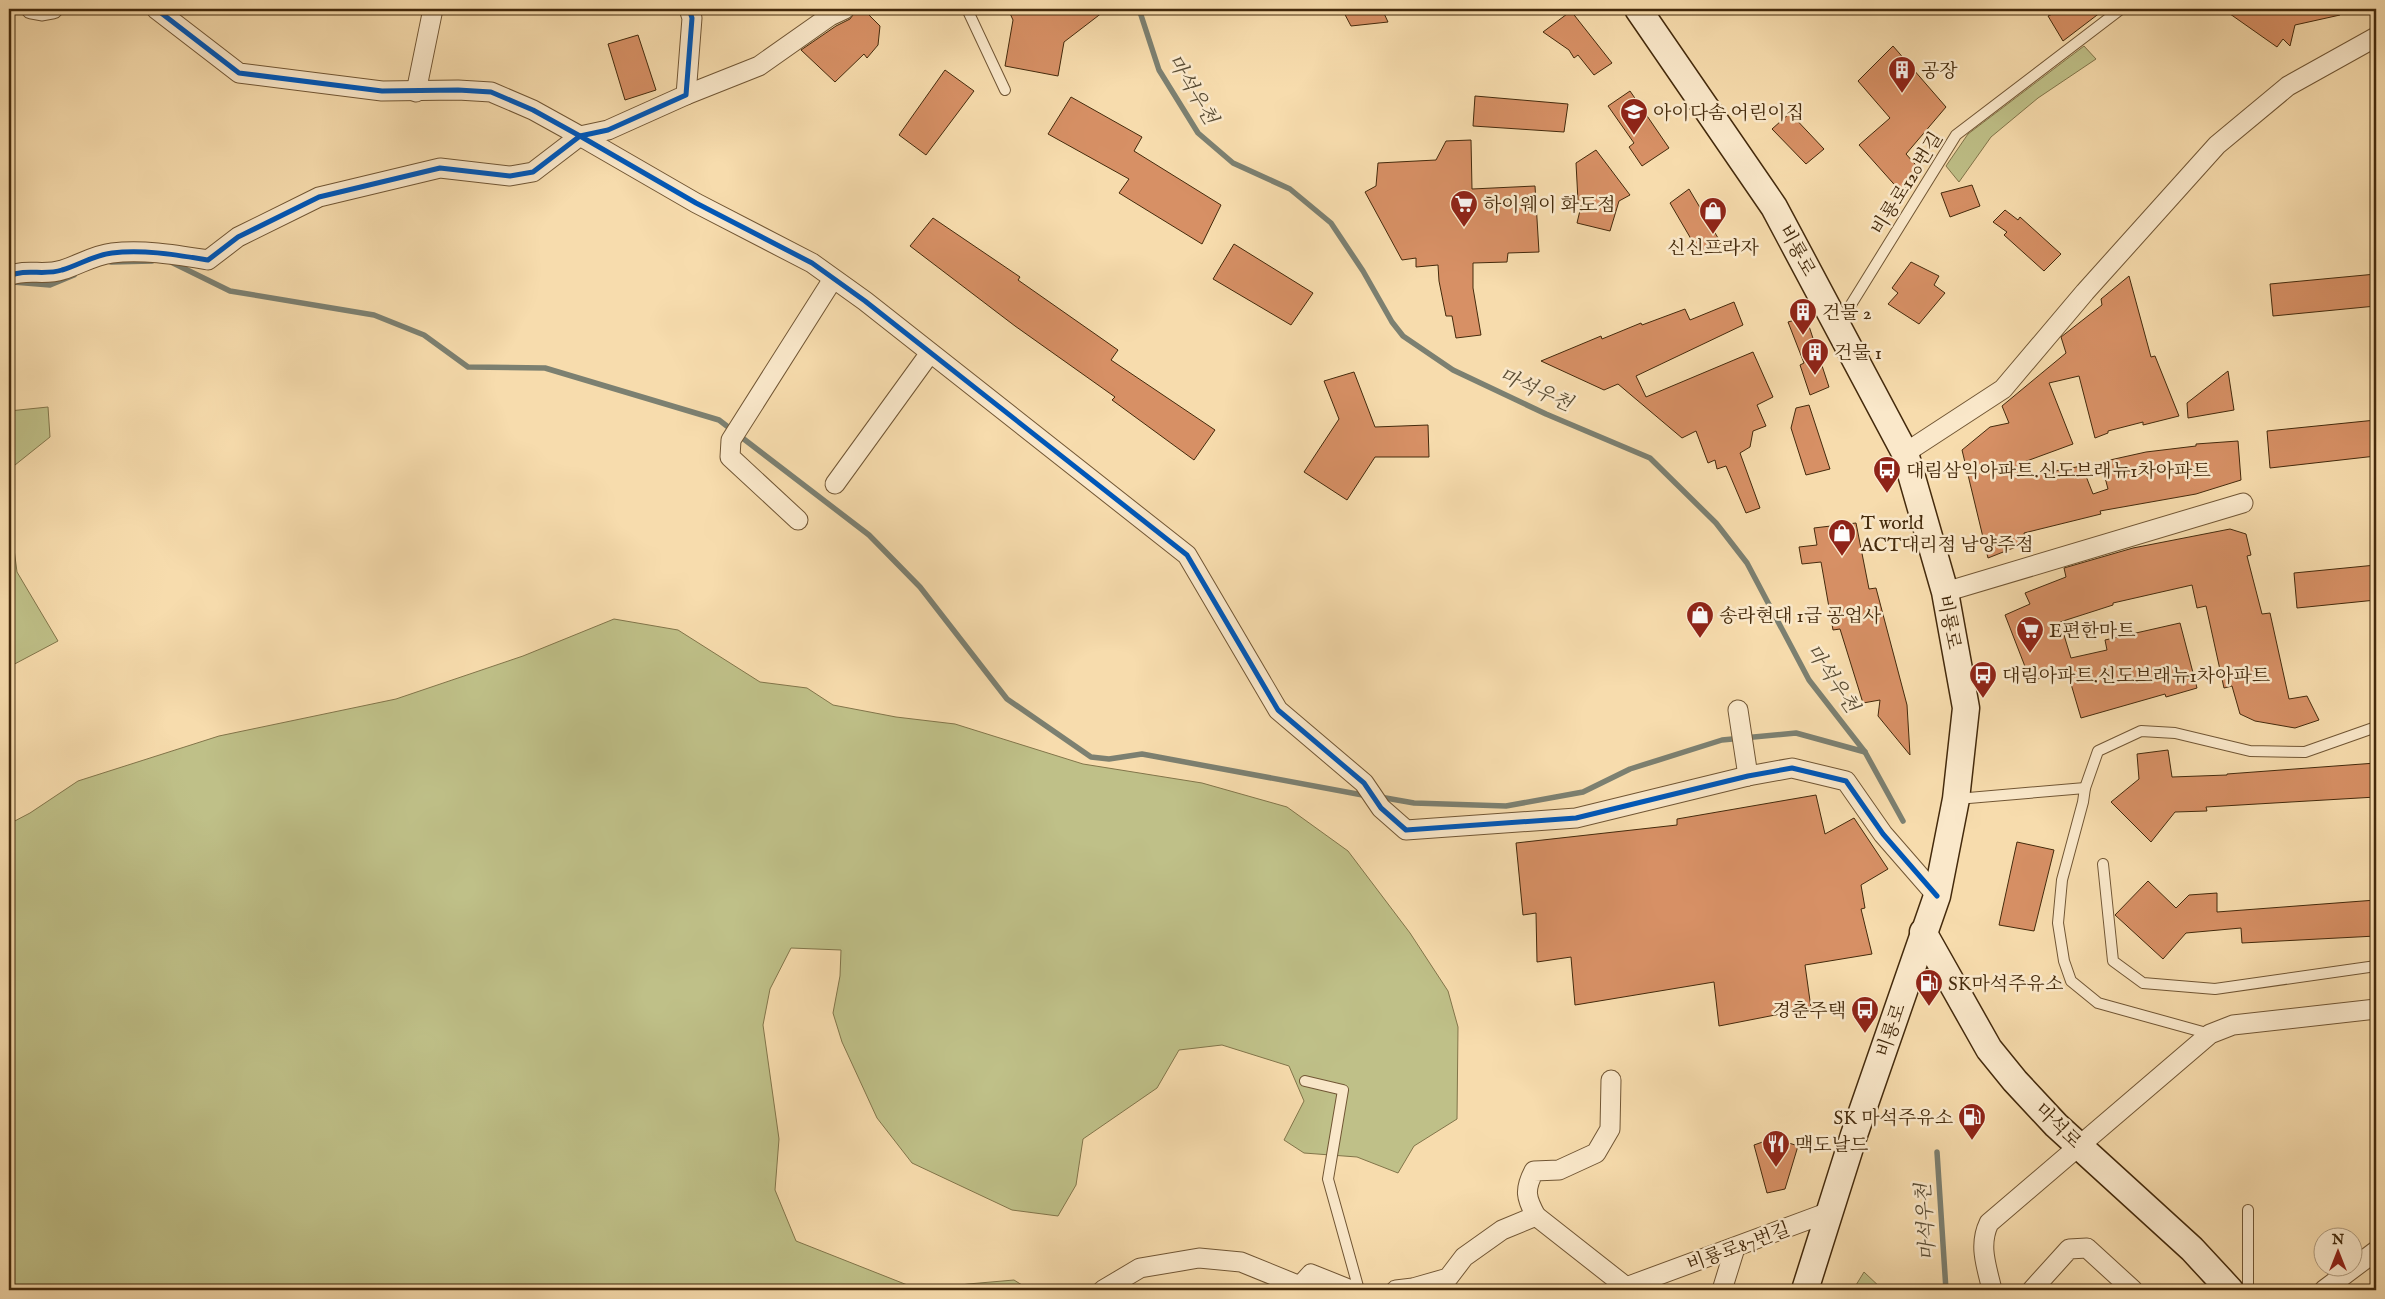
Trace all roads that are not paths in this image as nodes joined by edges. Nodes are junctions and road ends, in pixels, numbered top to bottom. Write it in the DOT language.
graph roads {
  1 [pos="31,9"];
  2 [pos="53,9"];
  3 [pos="156,9"];
  4 [pos="433,9"];
  5 [pos="689,9"];
  6 [pos="845,9"];
  7 [pos="967,9"];
  8 [pos="1638,9"];
  9 [pos="2122,9"];
  10 [pos="2376,37"];
  11 [pos="1005,90"];
  12 [pos="416,92"];
  13 [pos="686,95"];
  14 [pos="580,136"];
  15 [pos="9,276"];
  16 [pos="833,279"];
  17 [pos="1838,325"];
  18 [pos="930,353"];
  19 [pos="1905,452"];
  20 [pos="835,484"];
  21 [pos="2243,503"];
  22 [pos="798,520"];
  23 [pos="1946,592"];
  24 [pos="1739,718"];
  25 [pos="2376,727"];
  26 [pos="1748,776"];
  27 [pos="2085,788"];
  28 [pos="1956,799"];
  29 [pos="2103,864"];
  30 [pos="1938,896"];
  31 [pos="1924,932"];
  32 [pos="2376,966"];
  33 [pos="2376,1009"];
  34 [pos="2210,1034"];
  35 [pos="1611,1080"];
  36 [pos="1305,1081"];
  37 [pos="2078,1145"];
  38 [pos="2248,1210"];
  39 [pos="1829,1212"];
  40 [pos="1536,1216"];
  41 [pos="1735,1248"];
  42 [pos="2376,1251"];
  43 [pos="1303,1288"];
  44 [pos="1622,1288"];
  45 [pos="1103,1290"];
  46 [pos="1351,1290"];
  47 [pos="1359,1290"];
  48 [pos="1396,1290"];
  49 [pos="1722,1290"];
  50 [pos="1804,1290"];
  51 [pos="1992,1290"];
  52 [pos="2032,1290"];
  53 [pos="2133,1290"];
  54 [pos="2230,1290"];
  55 [pos="2248,1290"];
  56 [pos="2324,1290"];
  1 -- 2 [label="street"];
  3 -- 12 [label="street"];
  4 -- 12 [label="street"];
  5 -- 13 [label="street"];
  6 -- 13 [label="street"];
  7 -- 11 [label="lane"];
  8 -- 17 [label="main road, 비룡로"];
  9 -- 17 [label="lane, 비룡로120번길"];
  10 -- 19 [label="street"];
  12 -- 14 [label="street"];
  13 -- 14 [label="street"];
  14 -- 15 [label="street"];
  14 -- 16 [label="street"];
  16 -- 18 [label="street"];
  16 -- 22 [label="street"];
  17 -- 19 [label="main road, 비룡로"];
  18 -- 20 [label="street"];
  18 -- 26 [label="street"];
  19 -- 23 [label="main road, 비룡로"];
  21 -- 23 [label="street"];
  23 -- 28 [label="main road, 비룡로"];
  24 -- 26 [label="street"];
  25 -- 27 [label="lane"];
  26 -- 30 [label="street"];
  27 -- 28 [label="lane"];
  27 -- 34 [label="lane"];
  28 -- 30 [label="main road, 비룡로"];
  29 -- 32 [label="lane"];
  30 -- 31 [label="main road, 비룡로"];
  31 -- 37 [label="main road, 마석로"];
  31 -- 39 [label="main road, 비룡로"];
  33 -- 34 [label="street"];
  34 -- 37 [label="street"];
  35 -- 40 [label="street"];
  36 -- 47 [label="lane"];
  37 -- 51 [label="street"];
  37 -- 54 [label="main road, 마석로"];
  38 -- 55 [label="lane"];
  39 -- 41 [label="street, 비룡로87번길"];
  39 -- 50 [label="main road, 비룡로"];
  40 -- 44 [label="street, 비룡로87번길"];
  40 -- 48 [label="street"];
  41 -- 44 [label="street, 비룡로87번길"];
  41 -- 49 [label="street"];
  42 -- 56 [label="street"];
  43 -- 45 [label="street"];
  43 -- 46 [label="street"];
  52 -- 53 [label="street"];
}
